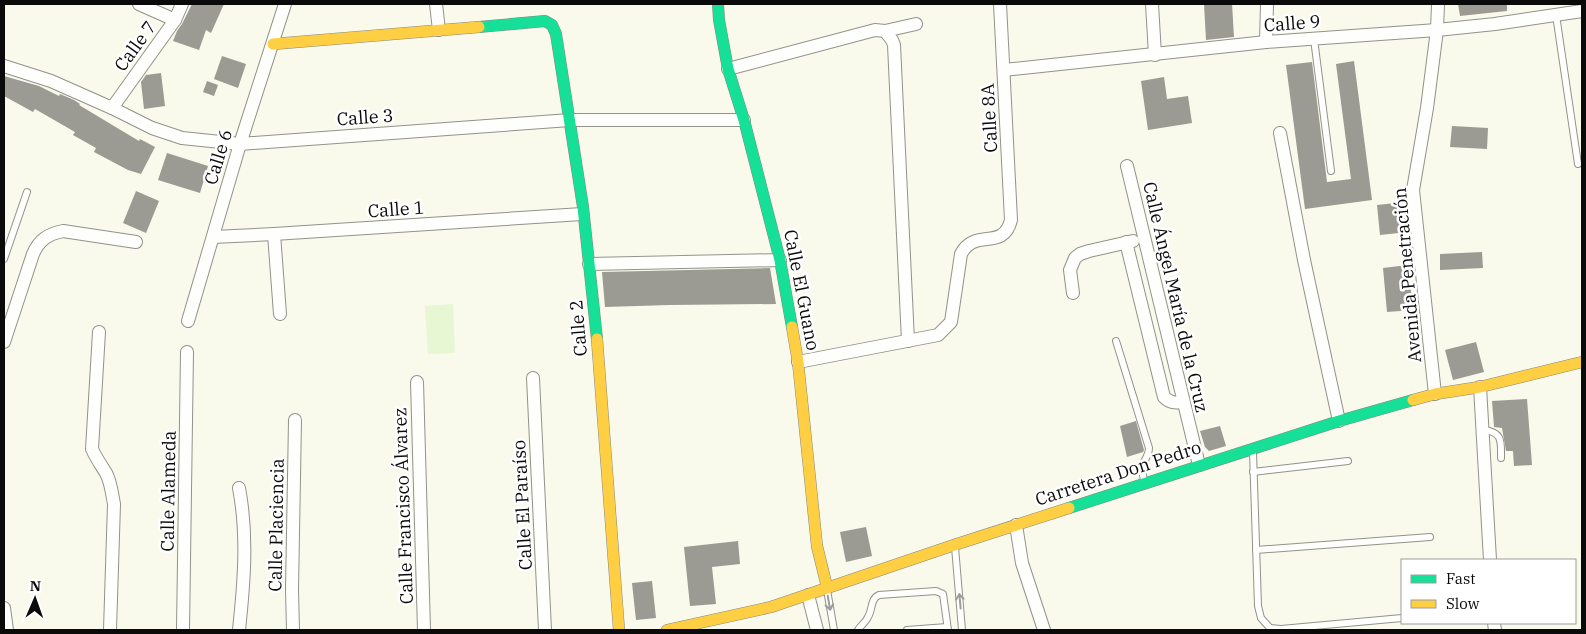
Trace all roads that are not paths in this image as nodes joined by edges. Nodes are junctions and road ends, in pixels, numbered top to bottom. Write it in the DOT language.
graph roads {
  1 [pos="139,4"];
  2 [pos="182,4"];
  3 [pos="285,4"];
  4 [pos="436,4"];
  5 [pos="718,4"];
  6 [pos="1000,4"];
  7 [pos="1152,4"];
  8 [pos="1267,4"];
  9 [pos="1438,4"];
  10 [pos="1564,11"];
  11 [pos="1582,11"];
  12 [pos="175,20"];
  13 [pos="916,24"];
  14 [pos="440,30"];
  15 [pos="1437,30"];
  16 [pos="885,31"];
  17 [pos="1314,39"];
  18 [pos="1266,42"];
  19 [pos="273,44"];
  20 [pos="1155,55"];
  21 [pos="4,66"];
  22 [pos="728,68"];
  23 [pos="1004,70"];
  24 [pos="112,108"];
  25 [pos="570,120"];
  26 [pos="744,120"];
  27 [pos="1280,134"];
  28 [pos="240,144"];
  29 [pos="1578,164"];
  30 [pos="1127,166"];
  31 [pos="1331,171"];
  32 [pos="27,192"];
  33 [pos="582,214"];
  34 [pos="274,234"];
  35 [pos="212,237"];
  36 [pos="1143,238"];
  37 [pos="136,242"];
  38 [pos="1126,242"];
  39 [pos="4,260"];
  40 [pos="780,260"];
  41 [pos="589,264"];
  42 [pos="1073,293"];
  43 [pos="280,314"];
  44 [pos="188,321"];
  45 [pos="99,332"];
  46 [pos="4,339"];
  47 [pos="908,341"];
  48 [pos="1116,341"];
  49 [pos="187,352"];
  50 [pos="798,362"];
  51 [pos="1582,362"];
  52 [pos="534,378"];
  53 [pos="417,382"];
  54 [pos="1480,387"];
  55 [pos="1435,394"];
  56 [pos="1183,402"];
  57 [pos="295,420"];
  58 [pos="1339,421"];
  59 [pos="1483,430"];
  60 [pos="1252,448"];
  61 [pos="1502,458"];
  62 [pos="1348,461"];
  63 [pos="1199,465"];
  64 [pos="1253,472"];
  65 [pos="1145,483"];
  66 [pos="239,488"];
  67 [pos="1016,525"];
  68 [pos="1430,537"];
  69 [pos="954,545"];
  70 [pos="1256,550"];
  71 [pos="1490,559"];
  72 [pos="827,587"];
  73 [pos="808,595"];
  74 [pos="4,608"];
  75 [pos="1401,618"];
  76 [pos="947,629"];
  77 [pos="7,630"];
  78 [pos="110,630"];
  79 [pos="183,630"];
  80 [pos="239,630"];
  81 [pos="293,630"];
  82 [pos="424,630"];
  83 [pos="545,630"];
  84 [pos="619,630"];
  85 [pos="667,630"];
  86 [pos="817,630"];
  87 [pos="834,630"];
  88 [pos="858,630"];
  89 [pos="907,630"];
  90 [pos="962,630"];
  91 [pos="1044,630"];
  1 -- 12 [label="street"];
  2 -- 12 [label="street, Calle 7"];
  3 -- 19 [label="street, Calle 6"];
  4 -- 14 [label="street"];
  5 -- 22 [label="street, Calle El Guano"];
  6 -- 23 [label="street, Calle 8A"];
  7 -- 20 [label="street"];
  8 -- 18 [label="street"];
  9 -- 15 [label="street, Avenida Penetración"];
  10 -- 11 [label="street, Calle 9"];
  10 -- 15 [label="street, Calle 9"];
  10 -- 29 [label="lane"];
  12 -- 24 [label="street, Calle 7"];
  13 -- 16 [label="street"];
  14 -- 19 [label="street"];
  14 -- 25 [label="street, Calle 2"];
  15 -- 17 [label="street, Calle 9"];
  15 -- 55 [label="street, Avenida Penetración"];
  16 -- 22 [label="street"];
  16 -- 47 [label="street"];
  17 -- 18 [label="street, Calle 9"];
  17 -- 31 [label="lane"];
  18 -- 20 [label="street, Calle 9"];
  19 -- 28 [label="street, Calle 6"];
  20 -- 23 [label="street, Calle 9"];
  21 -- 24 [label="street, Calle 3"];
  22 -- 26 [label="street, Calle El Guano"];
  23 -- 47 [label="street, Calle 8A"];
  24 -- 28 [label="street, Calle 3"];
  25 -- 26 [label="street, Calle 3"];
  25 -- 28 [label="street, Calle 3"];
  25 -- 33 [label="street, Calle 2"];
  26 -- 40 [label="street, Calle El Guano"];
  27 -- 58 [label="street"];
  28 -- 35 [label="street, Calle 6"];
  30 -- 36 [label="street, Calle Ángel María de la Cruz"];
  32 -- 39 [label="lane"];
  33 -- 34 [label="street, Calle 1"];
  33 -- 41 [label="street, Calle 2"];
  34 -- 35 [label="street, Calle 1"];
  34 -- 43 [label="street"];
  35 -- 44 [label="street, Calle 6"];
  36 -- 38 [label="street"];
  36 -- 56 [label="street, Calle Ángel María de la Cruz"];
  37 -- 46 [label="street"];
  38 -- 42 [label="street"];
  38 -- 56 [label="street"];
  40 -- 41 [label="street"];
  40 -- 50 [label="street, Calle El Guano"];
  41 -- 84 [label="street, Calle 2"];
  45 -- 78 [label="street"];
  47 -- 50 [label="street"];
  48 -- 65 [label="lane"];
  49 -- 79 [label="street, Calle Alameda"];
  50 -- 72 [label="street, Calle El Guano"];
  51 -- 54 [label="street, Carretera Don Pedro"];
  52 -- 83 [label="street, Calle El Paraíso"];
  53 -- 82 [label="street, Calle Francisco Álvarez"];
  54 -- 55 [label="street, Carretera Don Pedro"];
  54 -- 59 [label="street"];
  55 -- 58 [label="street, Carretera Don Pedro"];
  56 -- 63 [label="street, Calle Ángel María de la Cruz"];
  57 -- 81 [label="street, Calle Placiencia"];
  58 -- 60 [label="street, Carretera Don Pedro"];
  59 -- 61 [label="lane"];
  59 -- 71 [label="street"];
  60 -- 63 [label="street, Carretera Don Pedro"];
  60 -- 64 [label="lane"];
  62 -- 64 [label="lane"];
  63 -- 65 [label="street, Carretera Don Pedro"];
  64 -- 70 [label="lane"];
  65 -- 67 [label="street, Carretera Don Pedro"];
  66 -- 80 [label="street"];
  67 -- 69 [label="street, Carretera Don Pedro"];
  67 -- 91 [label="street"];
  68 -- 70 [label="lane"];
  69 -- 72 [label="street, Carretera Don Pedro"];
  90 -- 69 [label="lane, one-way"];
  70 -- 75 [label="lane"];
  72 -- 73 [label="street, Carretera Don Pedro"];
  72 -- 87 [label="lane, one-way"];
  73 -- 85 [label="street, Carretera Don Pedro"];
  73 -- 86 [label="street"];
  74 -- 77 [label="street"];
  76 -- 88 [label="lane"];
  76 -- 89 [label="lane"];
}
